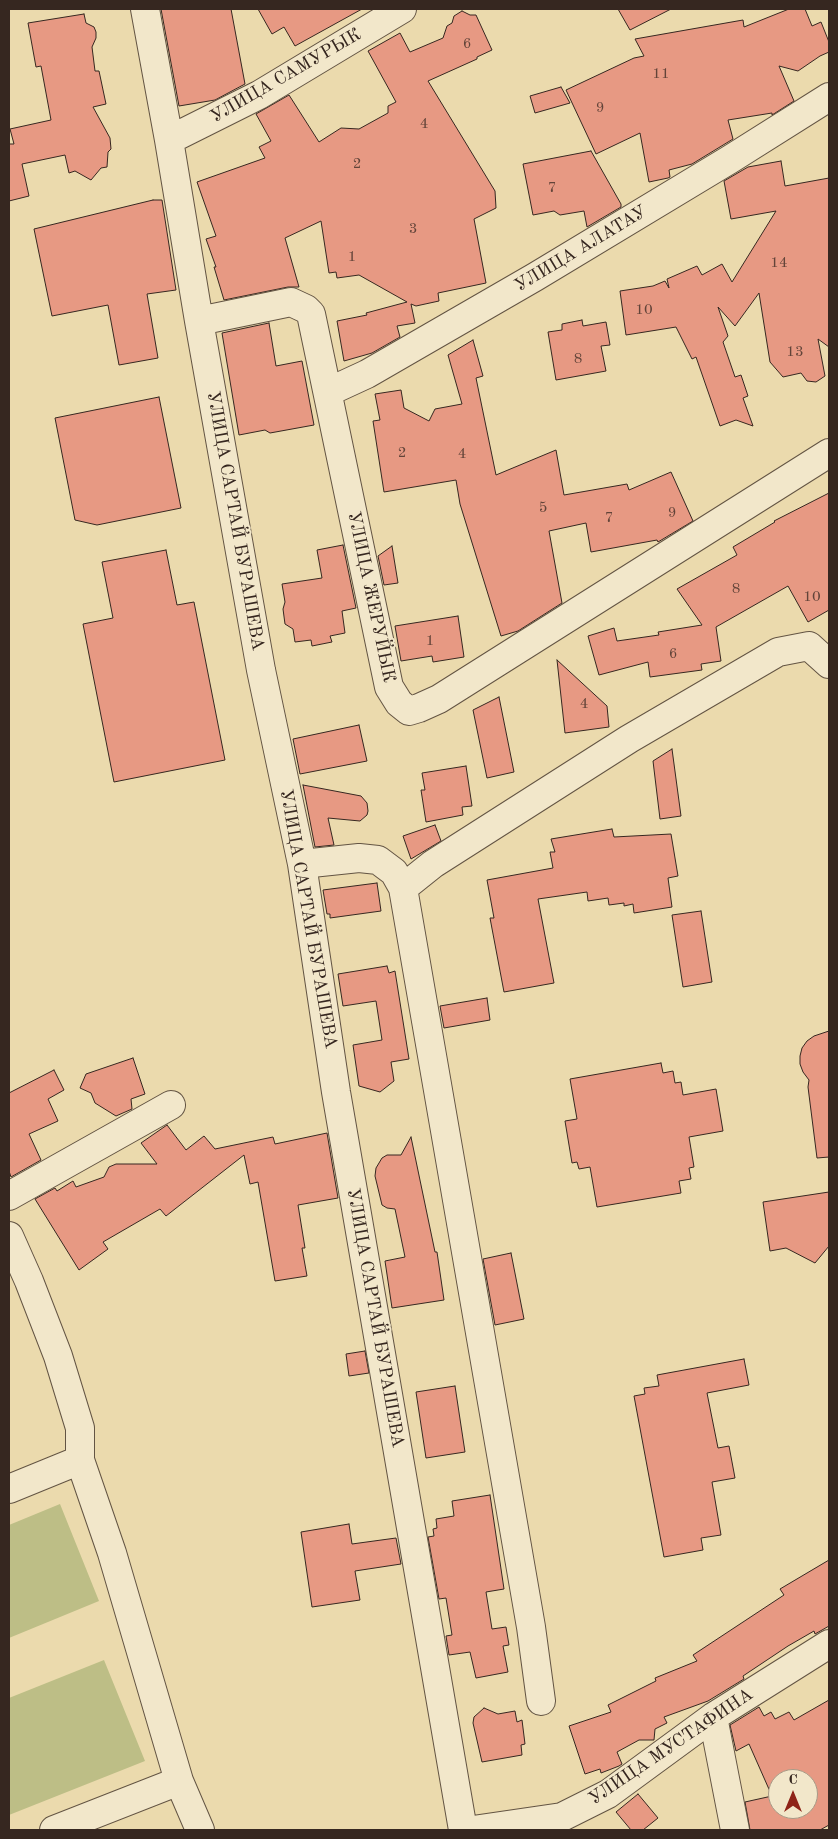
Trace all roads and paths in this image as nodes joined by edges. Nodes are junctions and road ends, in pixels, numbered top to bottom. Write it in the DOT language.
graph roads {
  1 [pos="145,9"];
  2 [pos="402,9"];
  3 [pos="829,97"];
  4 [pos="169,140"];
  5 [pos="199,321"];
  6 [pos="328,392"];
  7 [pos="829,453"];
  8 [pos="829,664"];
  9 [pos="302,864"];
  10 [pos="403,888"];
  11 [pos="171,1104"];
  12 [pos="9,1196"];
  13 [pos="9,1236"];
  14 [pos="80,1460"];
  15 [pos="9,1489"];
  16 [pos="829,1644"];
  17 [pos="541,1701"];
  18 [pos="713,1717"];
  19 [pos="179,1781"];
  20 [pos="54,1830"];
  21 [pos="200,1830"];
  22 [pos="463,1830"];
  23 [pos="473,1830"];
  24 [pos="735,1830"];
  1 -- 4 [label="street, УЛИЦА САРТАЙ БУРАШЕВА"];
  2 -- 4 [label="street, УЛИЦА САМУРЫК"];
  3 -- 6 [label="street, УЛИЦА АЛАТАУ"];
  4 -- 5 [label="street, УЛИЦА САРТАЙ БУРАШЕВА"];
  5 -- 6 [label="street, УЛИЦА ЖЕРУЙЫК"];
  5 -- 9 [label="street, УЛИЦА САРТАЙ БУРАШЕВА"];
  6 -- 7 [label="street, УЛИЦА ЖЕРУЙЫК"];
  8 -- 10 [label="street"];
  9 -- 10 [label="street"];
  9 -- 22 [label="street, УЛИЦА САРТАЙ БУРАШЕВА"];
  10 -- 17 [label="street"];
  11 -- 12 [label="street"];
  13 -- 14 [label="street"];
  14 -- 15 [label="street"];
  14 -- 19 [label="street"];
  16 -- 18 [label="street, УЛИЦА МУСТАФИНА"];
  18 -- 23 [label="street, УЛИЦА МУСТАФИНА"];
  18 -- 24 [label="street"];
  19 -- 20 [label="street"];
  19 -- 21 [label="street"];
}
